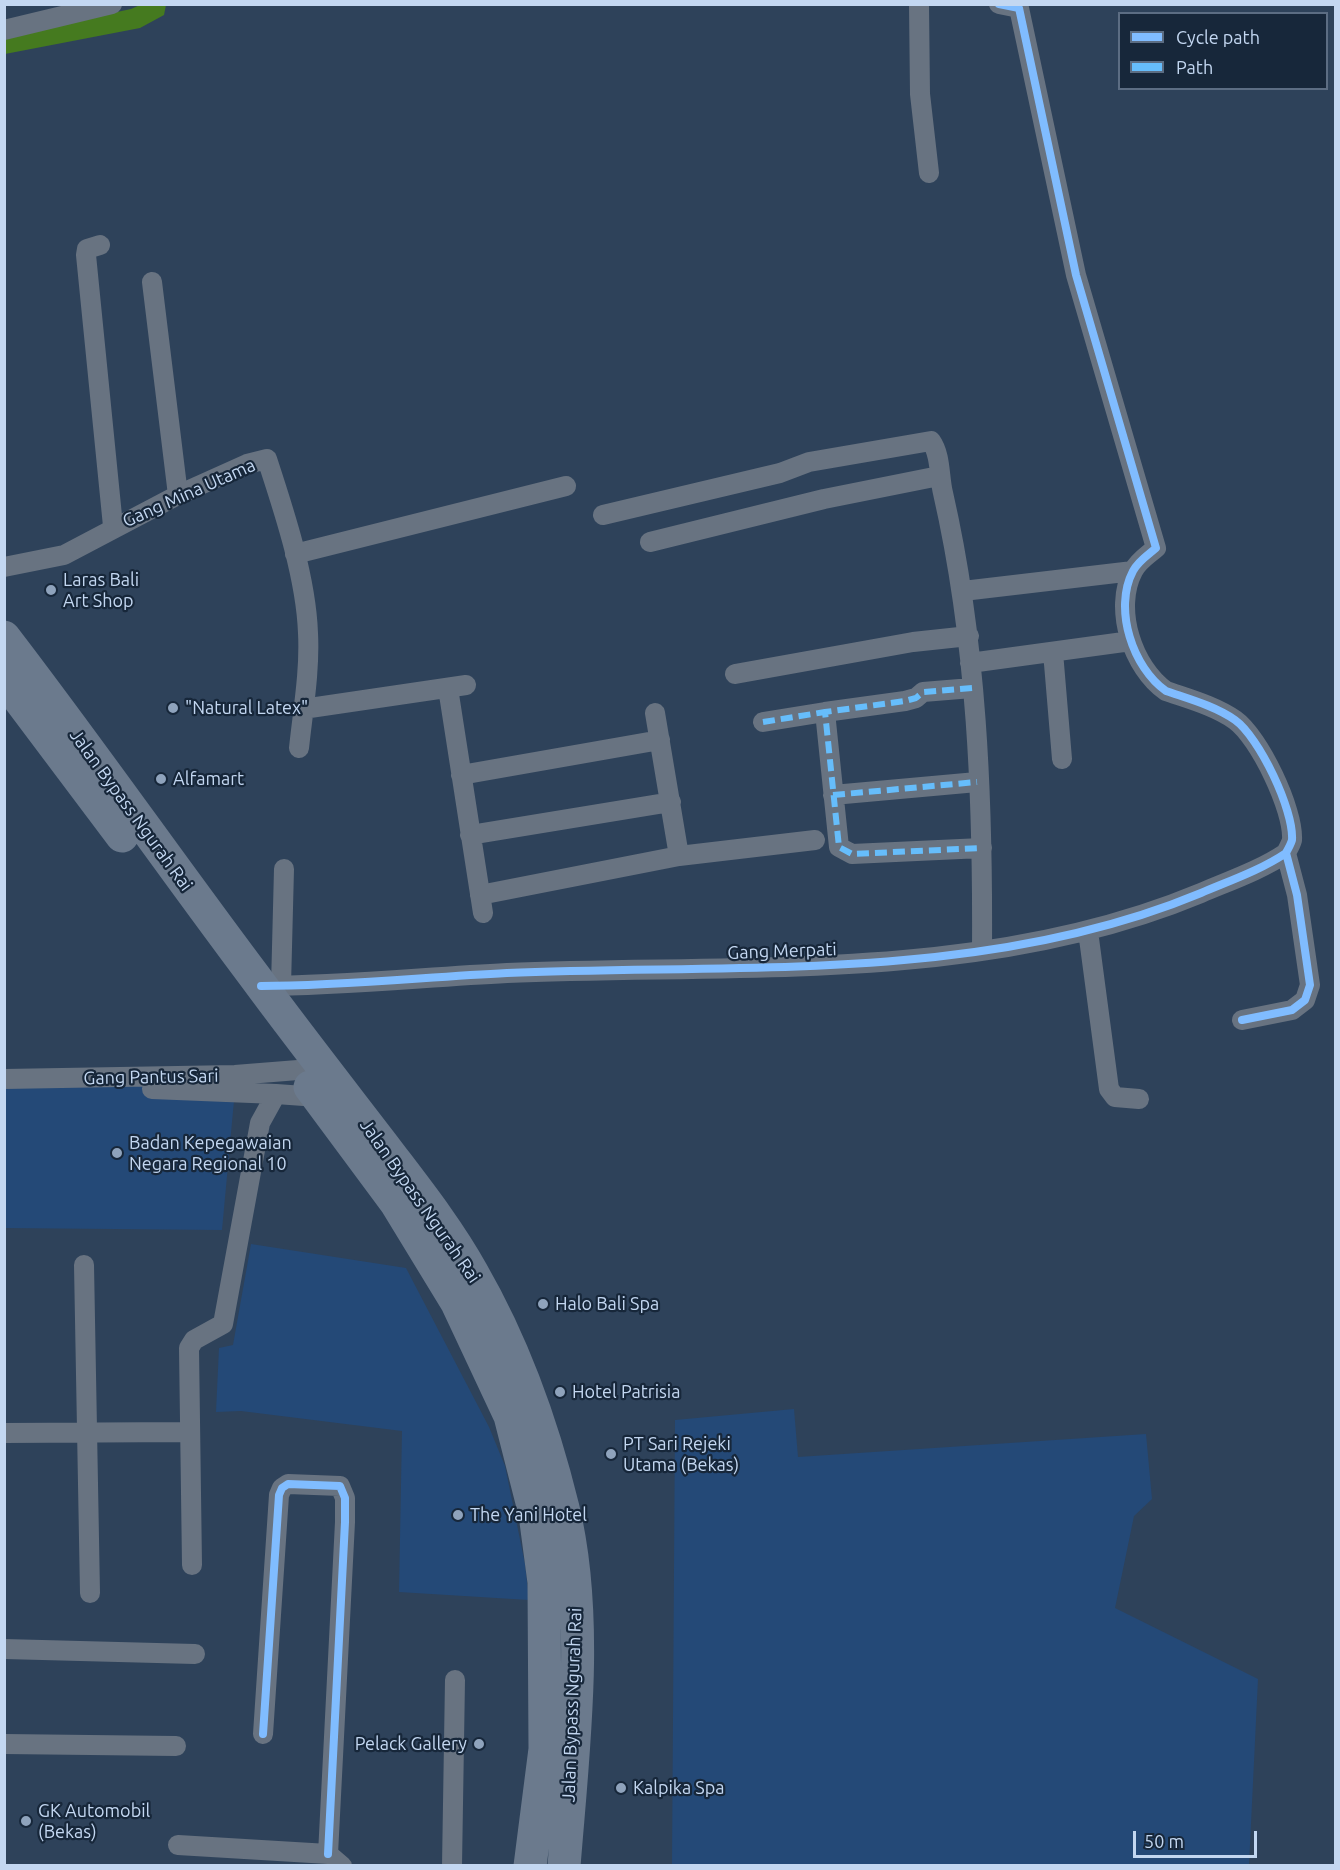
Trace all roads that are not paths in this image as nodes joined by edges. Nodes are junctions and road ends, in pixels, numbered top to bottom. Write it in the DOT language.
graph roads {
  1 [pos="112,4"];
  2 [pos="919,4"];
  3 [pos="999,4"];
  4 [pos="4,30"];
  5 [pos="929,173"];
  6 [pos="100,245"];
  7 [pos="152,282"];
  8 [pos="939,476"];
  9 [pos="566,486"];
  10 [pos="178,495"];
  11 [pos="603,515"];
  12 [pos="113,526"];
  13 [pos="650,542"];
  14 [pos="295,554"];
  15 [pos="4,567"];
  16 [pos="1133,571"];
  17 [pos="963,591"];
  18 [pos="969,636"];
  19 [pos="4,637"];
  20 [pos="1131,641"];
  21 [pos="1053,652"];
  22 [pos="970,663"];
  23 [pos="735,674"];
  24 [pos="4,679"];
  25 [pos="972,688"];
  26 [pos="303,710"];
  27 [pos="825,712"];
  28 [pos="656,713"];
  29 [pos="763,722"];
  30 [pos="660,740"];
  31 [pos="300,748"];
  32 [pos="1062,759"];
  33 [pos="461,775"];
  34 [pos="977,782"];
  35 [pos="833,795"];
  36 [pos="670,802"];
  37 [pos="128,827"];
  38 [pos="470,835"];
  39 [pos="815,840"];
  40 [pos="982,848"];
  41 [pos="1286,853"];
  42 [pos="680,856"];
  43 [pos="284,869"];
  44 [pos="1088,931"];
  45 [pos="982,951"];
  46 [pos="271,986"];
  47 [pos="1242,1020"];
  48 [pos="298,1070"];
  49 [pos="4,1079"];
  50 [pos="4,1089"];
  51 [pos="276,1094"];
  52 [pos="318,1098"];
  53 [pos="1139,1099"];
  54 [pos="84,1265"];
  55 [pos="189,1432"];
  56 [pos="4,1433"];
  57 [pos="87,1433"];
  58 [pos="192,1565"];
  59 [pos="90,1593"];
  60 [pos="4,1649"];
  61 [pos="195,1654"];
  62 [pos="455,1680"];
  63 [pos="263,1734"];
  64 [pos="4,1743"];
  65 [pos="176,1746"];
  66 [pos="178,1845"];
  67 [pos="335,1860"];
  68 [pos="452,1866"];
  69 [pos="530,1866"];
  70 [pos="564,1866"];
  1 -- 4 [label="street"];
  2 -- 5 [label="street"];
  3 -- 16 [label="street"];
  6 -- 12 [label="street"];
  7 -- 10 [label="street"];
  8 -- 11 [label="street"];
  8 -- 13 [label="street"];
  8 -- 17 [label="street"];
  9 -- 14 [label="street"];
  10 -- 12 [label="street, Gang Mina Utama"];
  10 -- 14 [label="street, Gang Mina Utama"];
  12 -- 15 [label="street, Gang Mina Utama"];
  14 -- 26 [label="street, Gang Mina Utama"];
  16 -- 17 [label="street"];
  16 -- 20 [label="street"];
  17 -- 18 [label="street"];
  18 -- 22 [label="street"];
  18 -- 23 [label="street"];
  19 -- 37 [label="highway, Jalan Bypass Ngurah Rai"];
  20 -- 21 [label="street"];
  20 -- 41 [label="street"];
  21 -- 22 [label="street"];
  21 -- 32 [label="street"];
  22 -- 25 [label="street"];
  24 -- 37 [label="highway, Jalan Bypass Ngurah Rai"];
  25 -- 27 [label="street"];
  25 -- 34 [label="street"];
  26 -- 31 [label="street, Gang Mina Utama"];
  26 -- 33 [label="street"];
  27 -- 29 [label="street"];
  27 -- 35 [label="street"];
  28 -- 30 [label="street"];
  30 -- 33 [label="street"];
  30 -- 36 [label="street"];
  33 -- 38 [label="street"];
  34 -- 35 [label="street"];
  34 -- 40 [label="street"];
  35 -- 40 [label="street"];
  36 -- 38 [label="street"];
  36 -- 42 [label="street"];
  37 -- 46 [label="highway, Jalan Bypass Ngurah Rai"];
  37 -- 48 [label="highway, Jalan Bypass Ngurah Rai"];
  38 -- 42 [label="street"];
  39 -- 42 [label="street"];
  40 -- 45 [label="street"];
  41 -- 44 [label="street, Gang Merpati"];
  41 -- 47 [label="street"];
  43 -- 46 [label="street"];
  44 -- 45 [label="street, Gang Merpati"];
  44 -- 53 [label="street"];
  45 -- 46 [label="street, Gang Merpati"];
  46 -- 70 [label="highway, Jalan Bypass Ngurah Rai"];
  48 -- 49 [label="street, Gang Pantus Sari"];
  48 -- 52 [label="highway, Jalan Bypass Ngurah Rai"];
  50 -- 51 [label="street"];
  51 -- 52 [label="street"];
  51 -- 55 [label="street"];
  52 -- 69 [label="highway, Jalan Bypass Ngurah Rai"];
  54 -- 57 [label="street"];
  55 -- 57 [label="street"];
  55 -- 58 [label="street"];
  56 -- 57 [label="street"];
  57 -- 59 [label="street"];
  60 -- 61 [label="street"];
  62 -- 68 [label="street"];
  63 -- 67 [label="street"];
  64 -- 65 [label="street"];
  66 -- 67 [label="street"];
}
